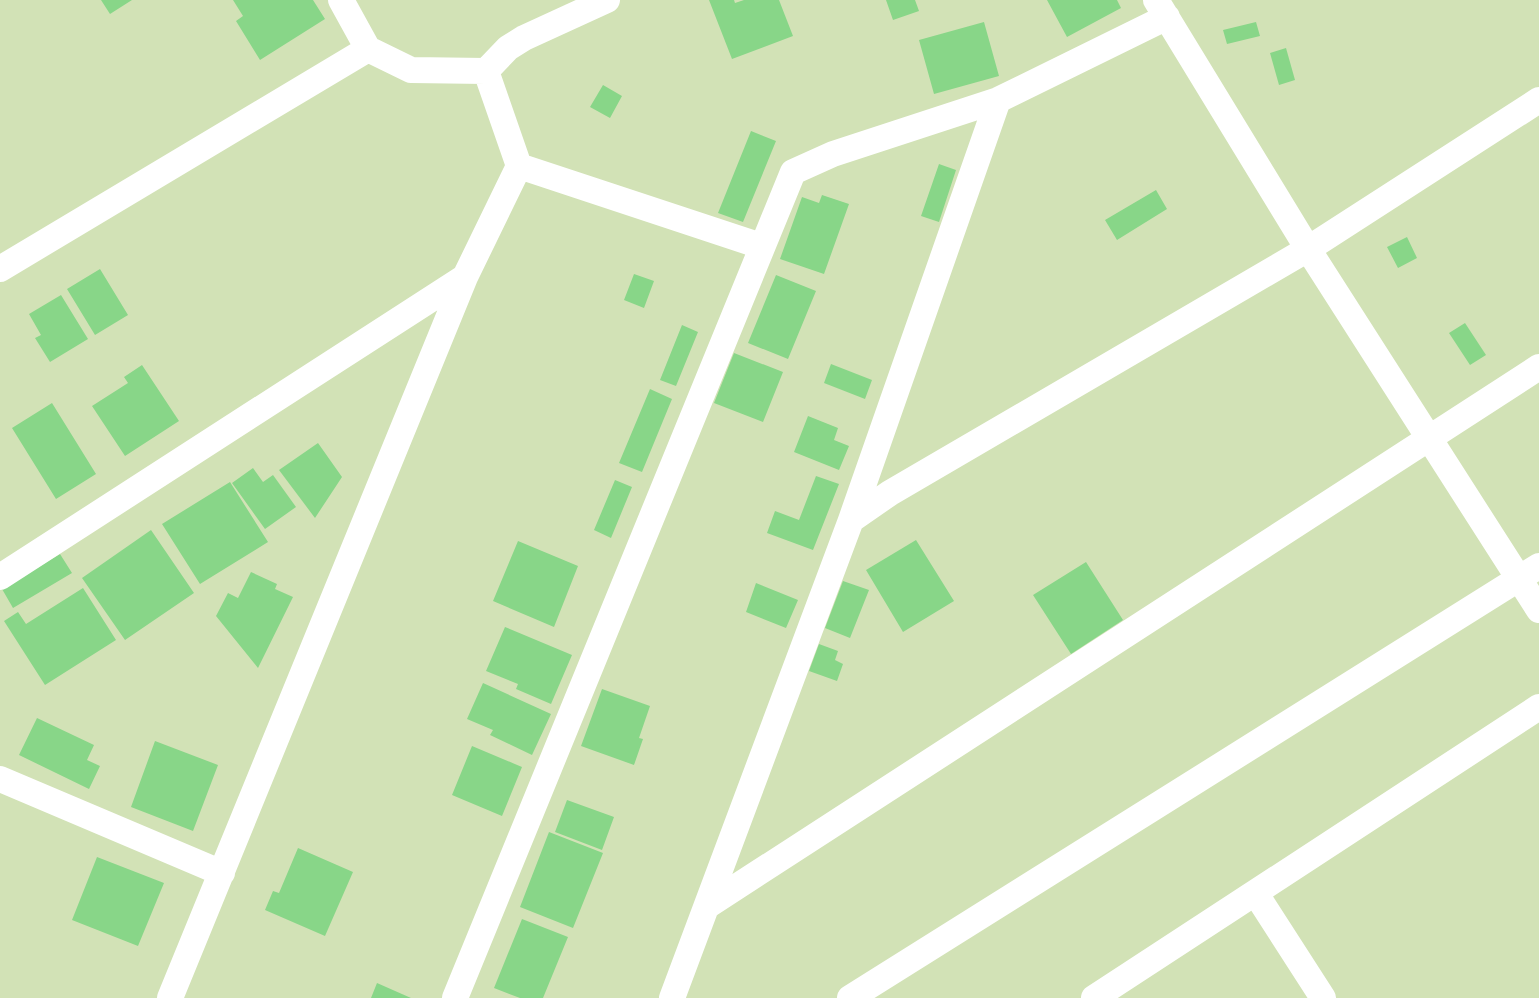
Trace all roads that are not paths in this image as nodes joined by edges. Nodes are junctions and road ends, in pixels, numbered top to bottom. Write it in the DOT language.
graph roads {
  1 [pos="341,0"];
  2 [pos="607,0"];
  3 [pos="1161,9"];
  4 [pos="368,49"];
  5 [pos="486,71"];
  6 [pos="998,100"];
  7 [pos="1539,100"];
  8 [pos="519,166"];
  9 [pos="761,246"];
  10 [pos="1308,249"];
  11 [pos="0,269"];
  12 [pos="465,277"];
  13 [pos="1539,367"];
  14 [pos="1429,437"];
  15 [pos="851,520"];
  16 [pos="1529,572"];
  17 [pos="0,577"];
  18 [pos="1539,610"];
  19 [pos="1539,707"];
  20 [pos="0,779"];
  21 [pos="222,873"];
  22 [pos="1256,894"];
  23 [pos="707,906"];
  24 [pos="170,998"];
  25 [pos="455,998"];
  26 [pos="672,998"];
  27 [pos="850,998"];
  28 [pos="1094,998"];
  29 [pos="1323,998"];
  1 -- 4 [label="street"];
  2 -- 5 [label="street"];
  3 -- 6 [label="street"];
  3 -- 10 [label="street"];
  4 -- 5 [label="street"];
  4 -- 11 [label="street"];
  5 -- 8 [label="street"];
  6 -- 9 [label="street"];
  6 -- 15 [label="street"];
  7 -- 10 [label="street"];
  8 -- 9 [label="street"];
  8 -- 12 [label="street"];
  9 -- 25 [label="street"];
  10 -- 14 [label="street"];
  10 -- 15 [label="street"];
  12 -- 17 [label="street"];
  12 -- 21 [label="street"];
  13 -- 14 [label="street"];
  14 -- 16 [label="street"];
  14 -- 23 [label="street"];
  15 -- 23 [label="street"];
  16 -- 18 [label="street"];
  16 -- 27 [label="street"];
  19 -- 22 [label="street"];
  20 -- 21 [label="street"];
  21 -- 24 [label="street"];
  22 -- 28 [label="street"];
  22 -- 29 [label="street"];
  23 -- 26 [label="street"];
}
